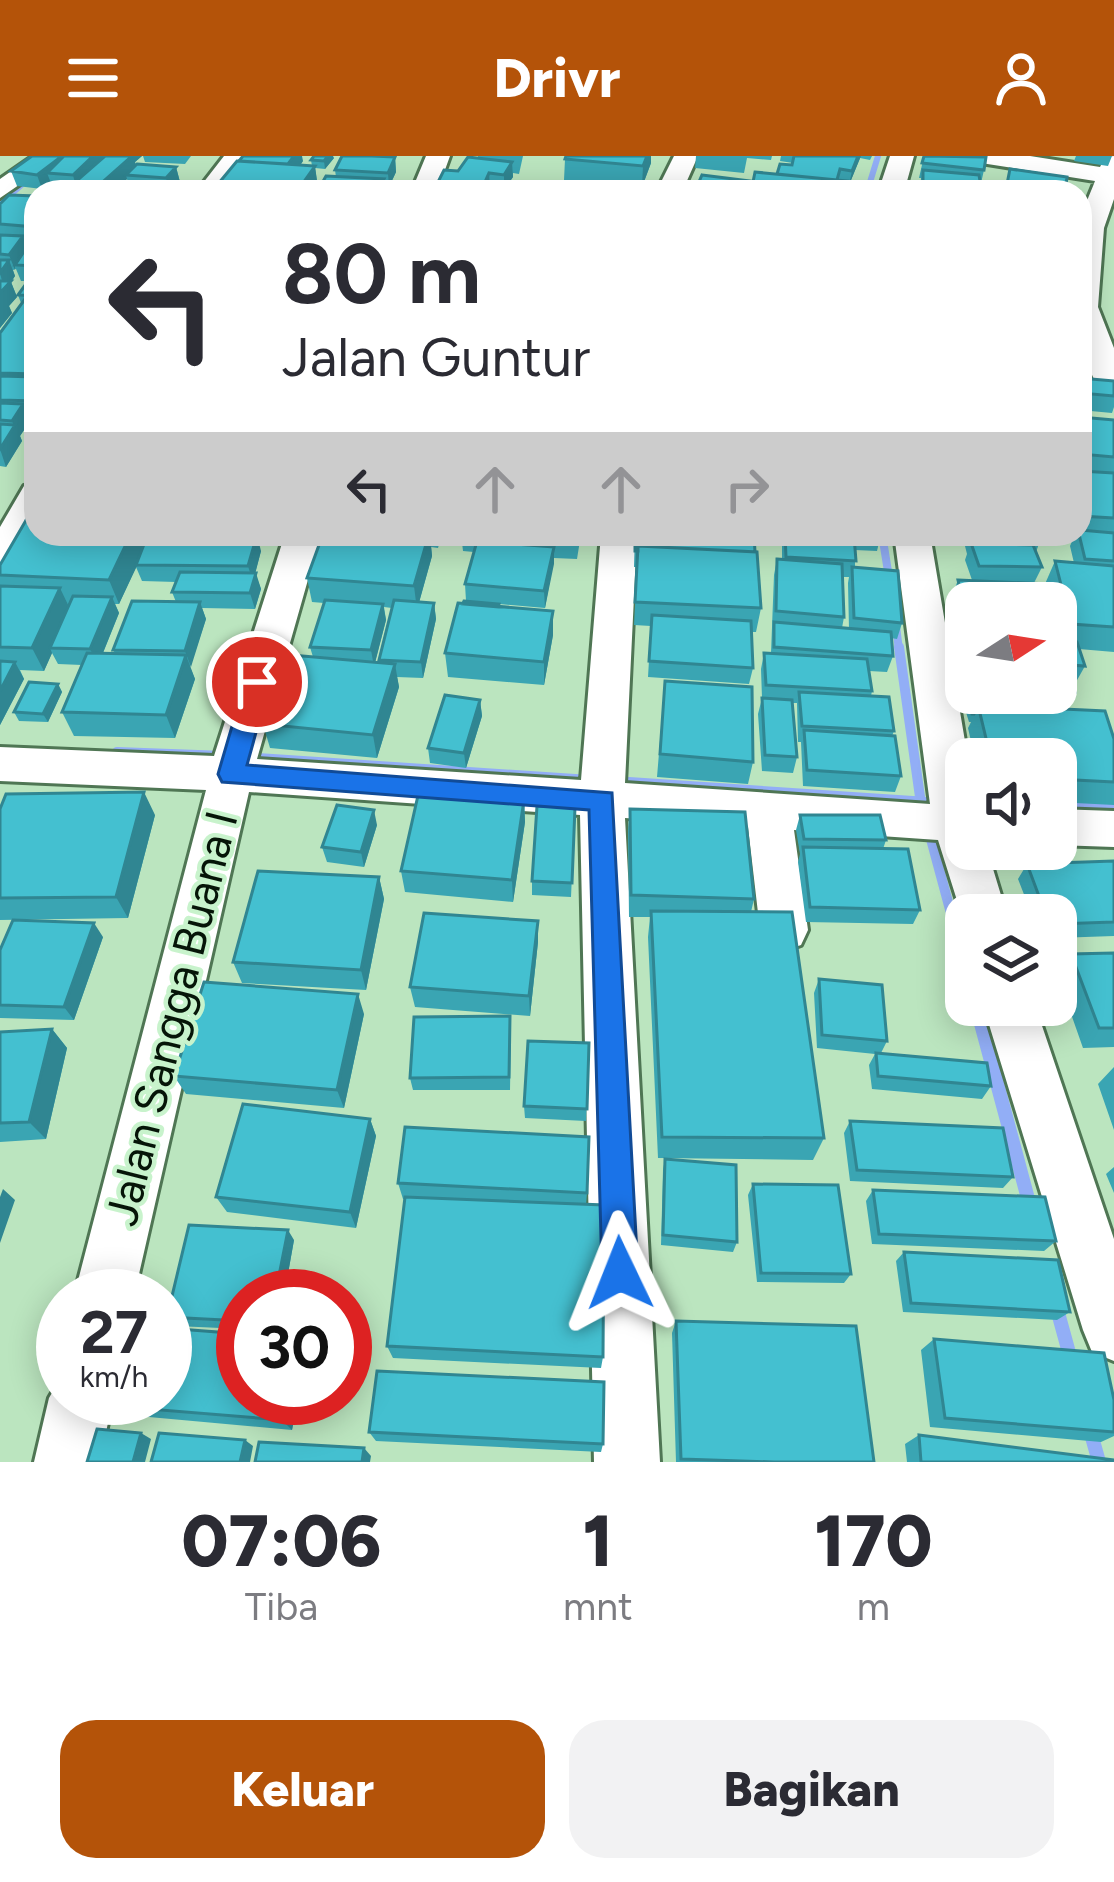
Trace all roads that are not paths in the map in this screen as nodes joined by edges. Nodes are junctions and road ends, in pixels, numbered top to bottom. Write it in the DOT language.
graph roads {
  1 [pos="3,156"];
  2 [pos="236,156"];
  3 [pos="981,156"];
  4 [pos="39,162"];
  5 [pos="1112,171"];
  6 [pos="217,180"];
  7 [pos="0,190"];
  8 [pos="1092,225"];
  9 [pos="1092,332"];
  10 [pos="1114,389"];
  11 [pos="24,516"];
  12 [pos="299,546"];
  13 [pos="618,546"];
  14 [pos="914,546"];
  15 [pos="0,559"];
  16 [pos="946,738"];
  17 [pos="0,764"];
  18 [pos="231,774"];
  19 [pos="602,800"];
  20 [pos="769,811"];
  21 [pos="945,823"];
  22 [pos="1077,828"];
  23 [pos="1114,829"];
  24 [pos="784,930"];
  25 [pos="1016,1026"];
  26 [pos="111,1269"];
  27 [pos="1114,1330"];
  28 [pos="75,1425"];
  29 [pos="67,1462"];
  30 [pos="627,1462"];
  1 -- 4 [label="street"];
  2 -- 6 [label="street"];
  3 -- 5 [label="street"];
  4 -- 7 [label="street"];
  5 -- 8 [label="street"];
  9 -- 10 [label="street"];
  11 -- 15 [label="street"];
  12 -- 18 [label="street, Jalan Sangga Buana I"];
  13 -- 19 [label="street"];
  14 -- 16 [label="street"];
  17 -- 18 [label="street"];
  18 -- 19 [label="street"];
  18 -- 26 [label="street, Jalan Sangga Buana I"];
  19 -- 20 [label="street"];
  19 -- 30 [label="street"];
  20 -- 21 [label="street"];
  20 -- 24 [label="street"];
  22 -- 23 [label="street"];
  25 -- 27 [label="street"];
  28 -- 29 [label="street"];
}
